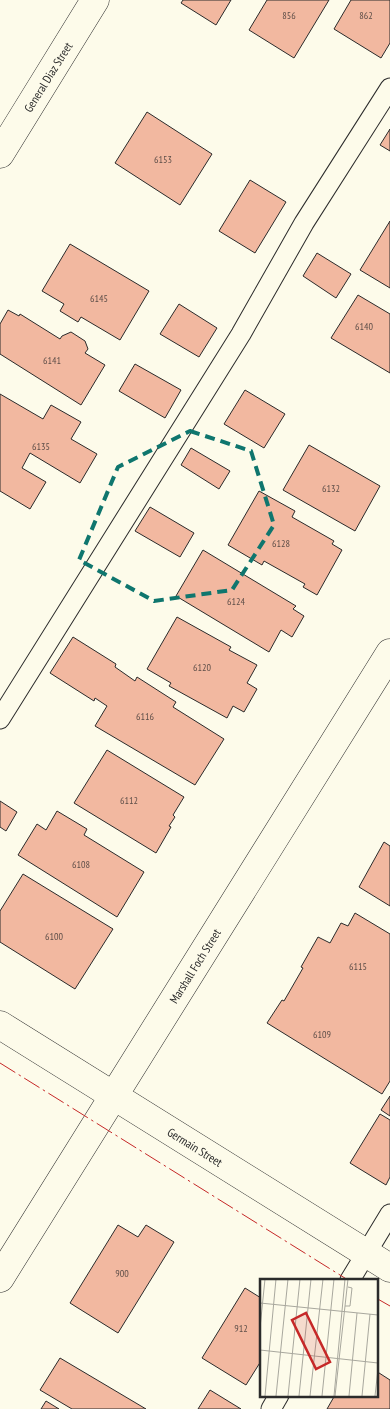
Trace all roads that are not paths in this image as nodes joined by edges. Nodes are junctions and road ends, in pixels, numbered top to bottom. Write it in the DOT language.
graph roads {
  1 [pos="95,0"];
  2 [pos="390,88"];
  3 [pos="0,154"];
  4 [pos="390,653"];
  5 [pos="0,719"];
  6 [pos="0,1025"];
  7 [pos="114,1096"];
  8 [pos="390,1214"];
  9 [pos="366,1254"];
  10 [pos="390,1268"];
  11 [pos="0,1278"];
  12 [pos="351,1279"];
  13 [pos="278,1396"];
  14 [pos="271,1409"];
  1 -- 3 [label="street, General Diaz Street"];
  2 -- 5 [label="lane"];
  4 -- 7 [label="street, Marshall Foch Street"];
  6 -- 7 [label="street, Germain Street"];
  7 -- 9 [label="street, Germain Street"];
  7 -- 11 [label="street, Marshall Foch Street"];
  8 -- 9 [label="lane"];
  9 -- 10 [label="street, Germain Street"];
  9 -- 12 [label="lane"];
  13 -- 14 [label="lane"];
}
